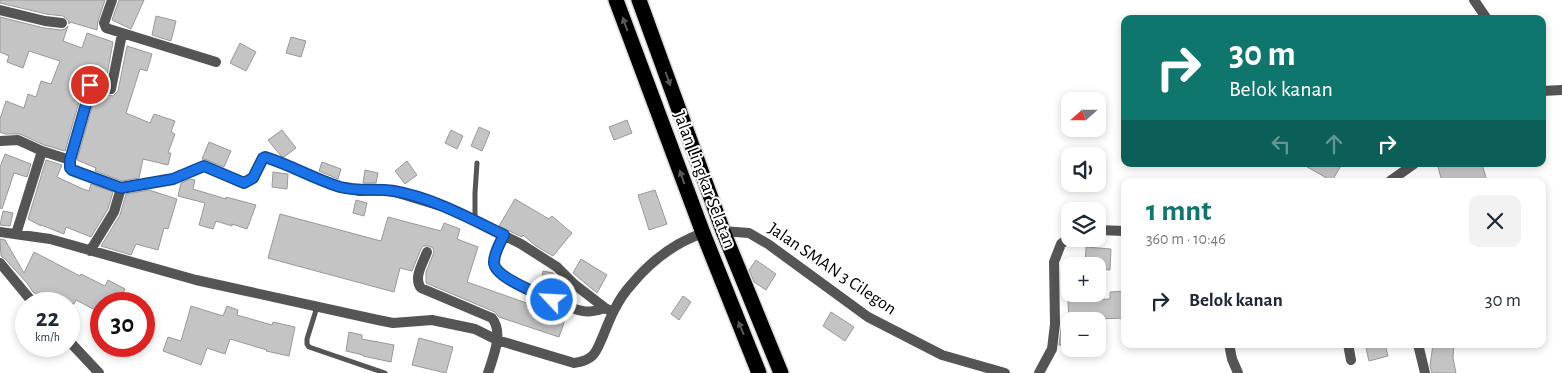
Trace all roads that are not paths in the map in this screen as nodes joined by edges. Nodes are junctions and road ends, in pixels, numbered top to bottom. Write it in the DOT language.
graph roads {
  1 [pos="112,0"];
  2 [pos="616,0"];
  3 [pos="639,0"];
  4 [pos="1474,0"];
  5 [pos="0,10"];
  6 [pos="1484,15"];
  7 [pos="62,23"];
  8 [pos="122,34"];
  9 [pos="216,62"];
  10 [pos="1562,90"];
  11 [pos="1546,91"];
  12 [pos="0,141"];
  13 [pos="42,150"];
  14 [pos="70,160"];
  15 [pos="477,163"];
  16 [pos="1404,167"];
  17 [pos="1393,178"];
  18 [pos="121,188"];
  19 [pos="475,220"];
  20 [pos="723,230"];
  21 [pos="1106,230"];
  22 [pos="1121,230"];
  23 [pos="0,232"];
  24 [pos="702,233"];
  25 [pos="16,234"];
  26 [pos="504,235"];
  27 [pos="1061,246"];
  28 [pos="90,251"];
  29 [pos="427,252"];
  30 [pos="0,264"];
  31 [pos="24,292"];
  32 [pos="317,307"];
  33 [pos="610,310"];
  34 [pos="497,340"];
  35 [pos="1230,348"];
  36 [pos="1349,348"];
  37 [pos="1419,348"];
  38 [pos="80,353"];
  39 [pos="1351,360"];
  40 [pos="99,373"];
  41 [pos="385,373"];
  42 [pos="488,373"];
  43 [pos="759,373"];
  44 [pos="781,373"];
  45 [pos="1005,373"];
  46 [pos="1039,373"];
  47 [pos="1238,373"];
  48 [pos="1425,373"];
  1 -- 8 [label="street"];
  24 -- 2 [label="highway, Jalan Lingkar Selatan, one-way"];
  3 -- 20 [label="highway, Jalan Lingkar Selatan, one-way"];
  4 -- 6 [label="street"];
  5 -- 7 [label="street"];
  8 -- 9 [label="street"];
  8 -- 14 [label="street"];
  10 -- 11 [label="street"];
  12 -- 13 [label="street"];
  13 -- 14 [label="street"];
  13 -- 25 [label="street"];
  14 -- 18 [label="street"];
  15 -- 19 [label="lane"];
  16 -- 17 [label="street"];
  18 -- 19 [label="street"];
  18 -- 28 [label="street"];
  19 -- 26 [label="street"];
  20 -- 24 [label="highway"];
  20 -- 44 [label="highway, Jalan Lingkar Selatan"];
  20 -- 45 [label="street, Jalan SMAN 3 Cilegon"];
  21 -- 22 [label="street"];
  23 -- 25 [label="street"];
  24 -- 33 [label="street"];
  43 -- 24 [label="highway, Jalan Lingkar Selatan, one-way"];
  25 -- 28 [label="street"];
  26 -- 33 [label="street"];
  26 -- 33 [label="street"];
  27 -- 46 [label="street"];
  28 -- 32 [label="street"];
  29 -- 34 [label="street"];
  30 -- 31 [label="street"];
  32 -- 34 [label="street"];
  32 -- 41 [label="lane"];
  33 -- 34 [label="street"];
  34 -- 42 [label="street"];
  35 -- 47 [label="street"];
  36 -- 39 [label="street"];
  37 -- 48 [label="street"];
  38 -- 40 [label="street"];
}
